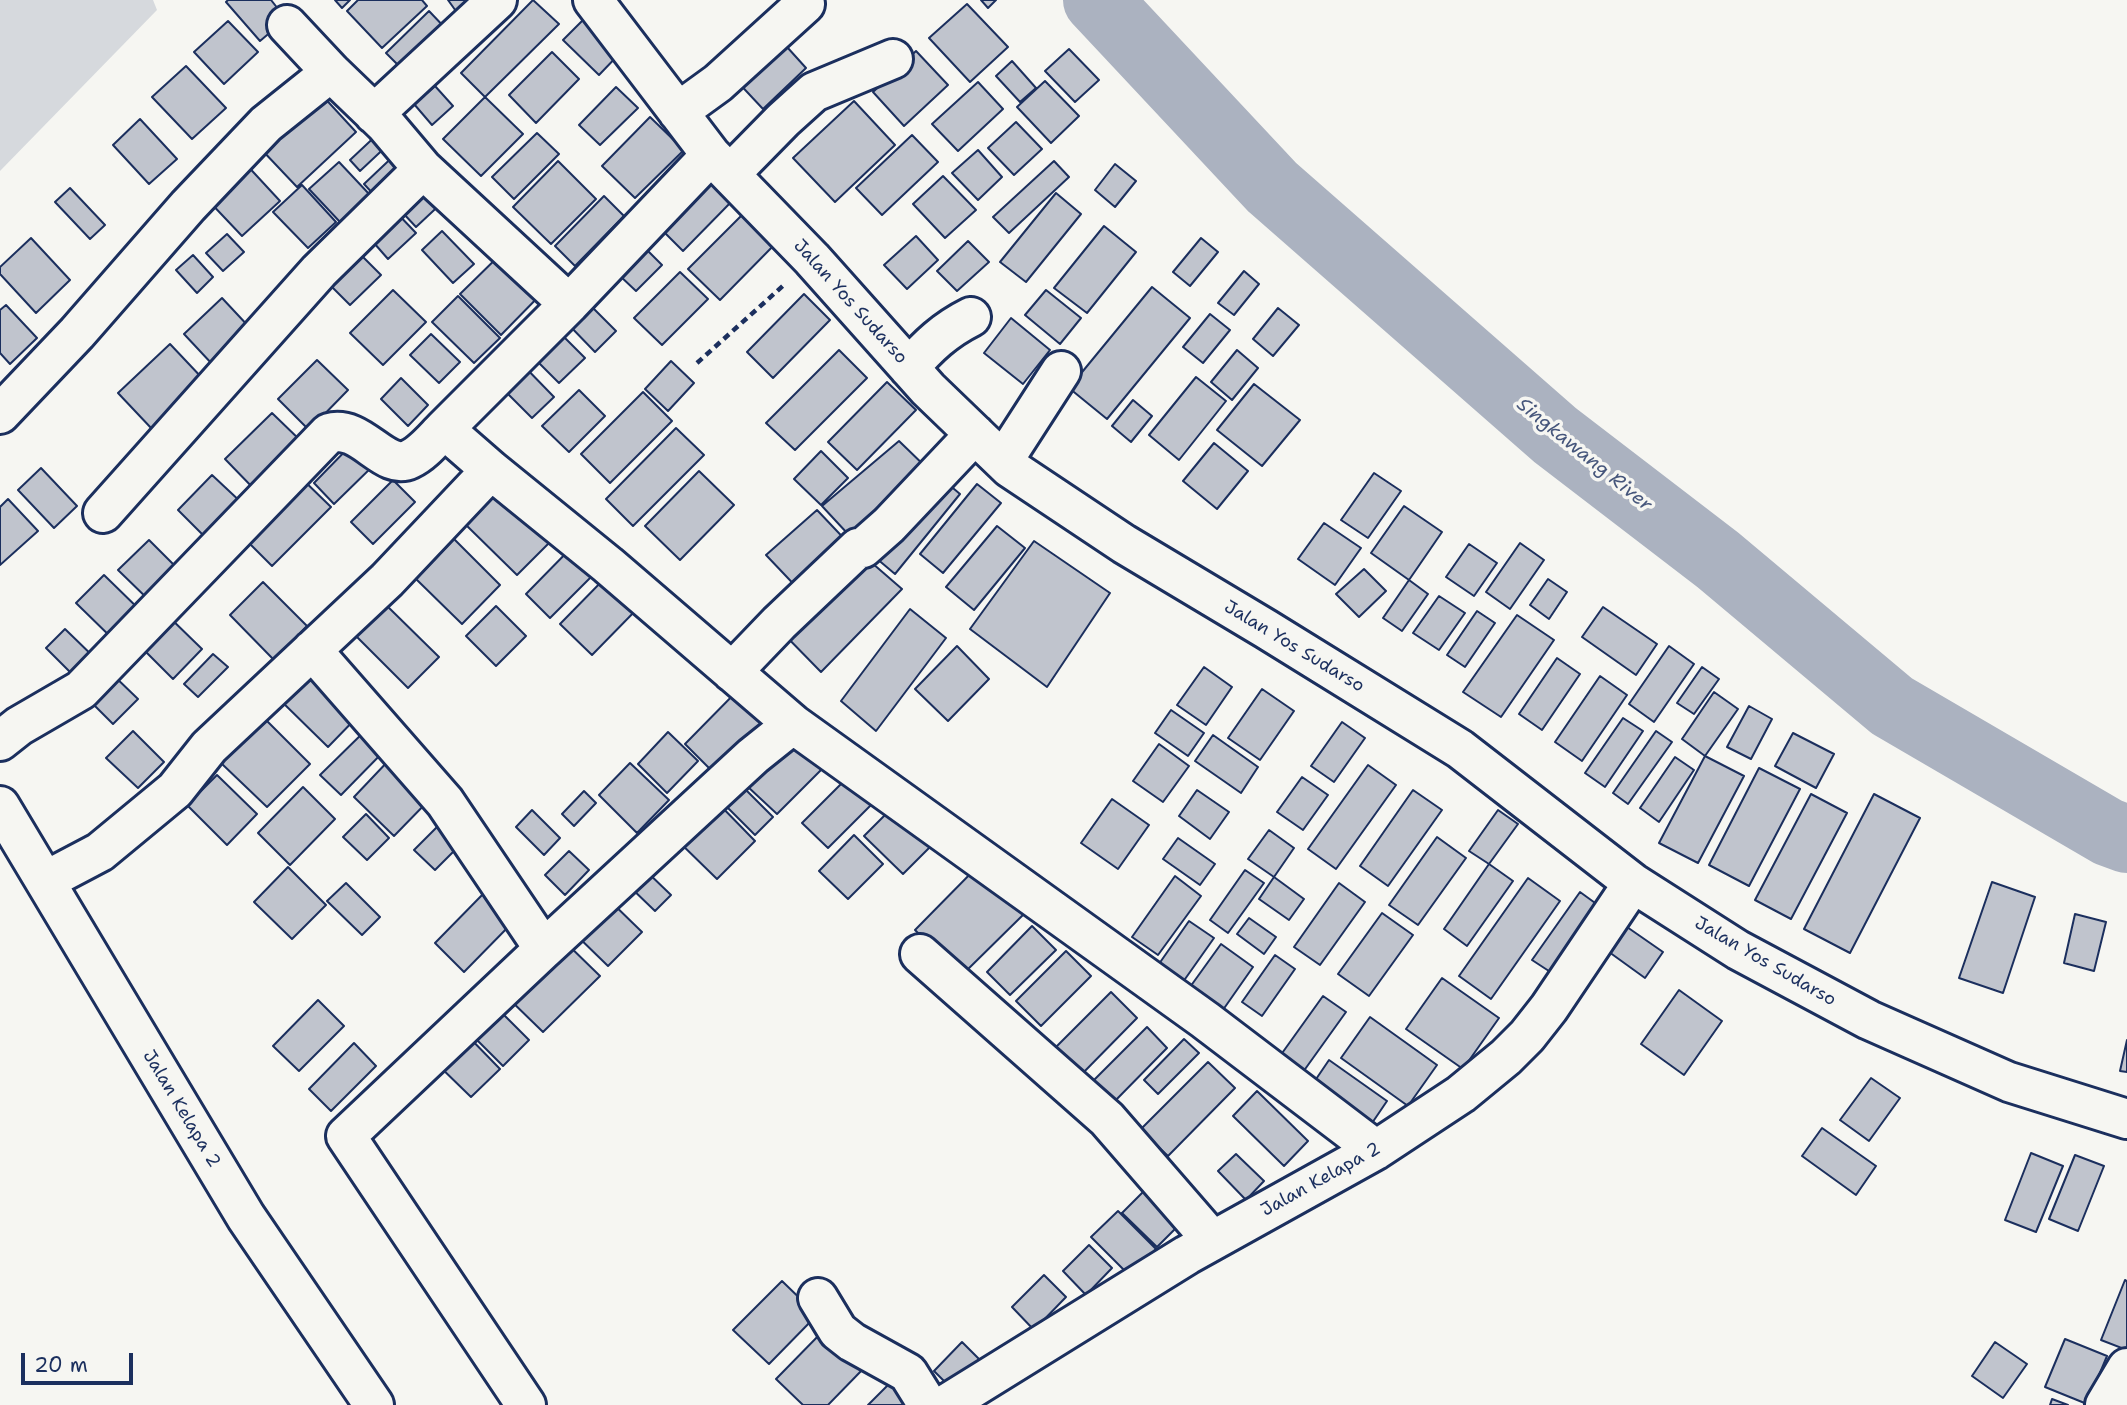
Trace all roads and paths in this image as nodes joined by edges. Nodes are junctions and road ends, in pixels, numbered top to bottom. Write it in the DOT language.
graph roads {
  1 [pos="498,0"];
  2 [pos="593,0"];
  3 [pos="805,4"];
  4 [pos="287,24"];
  5 [pos="893,59"];
  6 [pos="331,72"];
  7 [pos="678,112"];
  8 [pos="374,114"];
  9 [pos="721,165"];
  10 [pos="423,169"];
  11 [pos="812,259"];
  12 [pos="569,304"];
  13 [pos="971,317"];
  14 [pos="698,363"];
  15 [pos="909,368"];
  16 [pos="1061,371"];
  17 [pos="0,414"];
  18 [pos="443,429"];
  19 [pos="975,434"];
  20 [pos="1003,461"];
  21 [pos="491,470"];
  22 [pos="103,513"];
  23 [pos="313,650"];
  24 [pos="732,672"];
  25 [pos="793,724"];
  26 [pos="7,736"];
  27 [pos="0,806"];
  28 [pos="45,881"];
  29 [pos="1633,883"];
  30 [pos="544,949"];
  31 [pos="920,954"];
  32 [pos="2127,1119"];
  33 [pos="1376,1150"];
  34 [pos="1212,1240"];
  35 [pos="818,1298"];
  36 [pos="2127,1368"];
  37 [pos="374,1405"];
  38 [pos="526,1405"];
  39 [pos="928,1405"];
  40 [pos="945,1405"];
  41 [pos="2105,1405"];
  1 -- 8 [label="street"];
  2 -- 7 [label="street, Jalan Yos Sudarso"];
  3 -- 7 [label="street"];
  4 -- 6 [label="street"];
  5 -- 9 [label="street"];
  6 -- 8 [label="street"];
  6 -- 17 [label="street"];
  7 -- 9 [label="street, Jalan Yos Sudarso"];
  8 -- 10 [label="street"];
  9 -- 11 [label="street, Jalan Yos Sudarso"];
  9 -- 12 [label="street"];
  10 -- 12 [label="street"];
  10 -- 22 [label="street"];
  11 -- 14 [label="path"];
  11 -- 15 [label="street, Jalan Yos Sudarso"];
  12 -- 18 [label="street"];
  13 -- 15 [label="street"];
  15 -- 19 [label="street, Jalan Yos Sudarso"];
  16 -- 20 [label="street"];
  18 -- 21 [label="street"];
  18 -- 26 [label="street"];
  19 -- 20 [label="street, Jalan Yos Sudarso"];
  19 -- 24 [label="street"];
  20 -- 29 [label="street, Jalan Yos Sudarso"];
  21 -- 23 [label="street"];
  21 -- 24 [label="street"];
  23 -- 28 [label="street"];
  23 -- 30 [label="street"];
  24 -- 25 [label="street"];
  25 -- 30 [label="street"];
  25 -- 33 [label="street"];
  27 -- 28 [label="street, Jalan Kelapa 2"];
  28 -- 37 [label="street, Jalan Kelapa 2"];
  29 -- 32 [label="street, Jalan Yos Sudarso"];
  29 -- 33 [label="street, Jalan Kelapa 2"];
  30 -- 38 [label="street"];
  31 -- 34 [label="street"];
  33 -- 34 [label="street, Jalan Kelapa 2"];
  34 -- 40 [label="street, Jalan Kelapa 2"];
  35 -- 39 [label="street"];
  36 -- 41 [label="street"];
}
